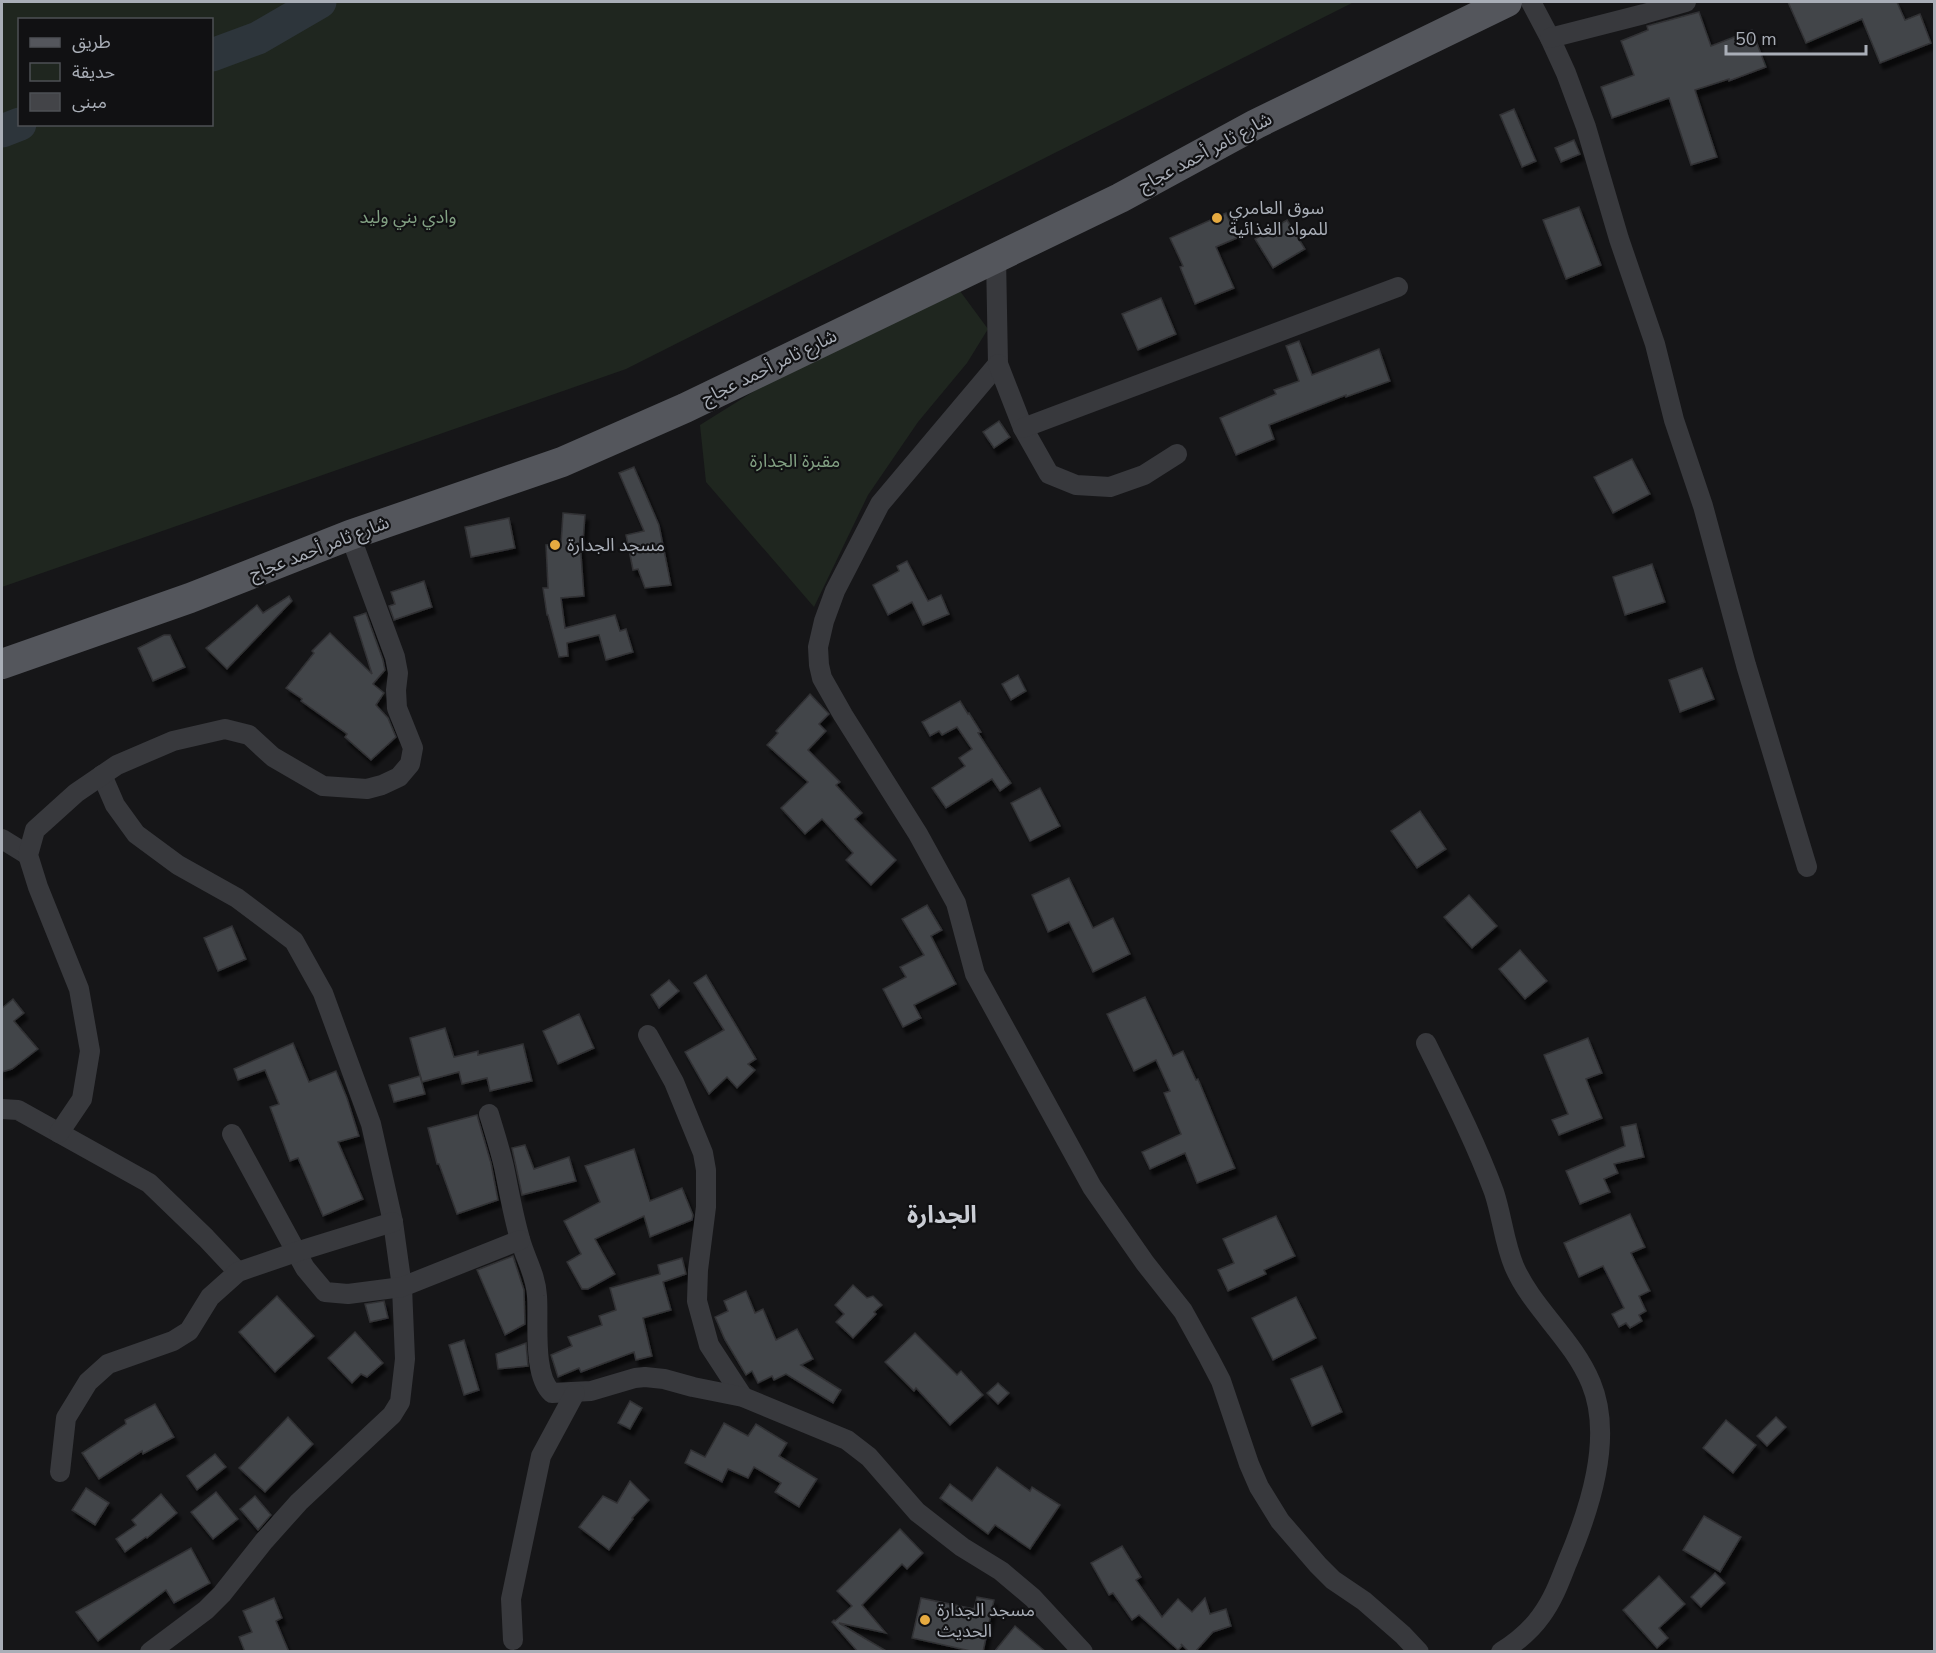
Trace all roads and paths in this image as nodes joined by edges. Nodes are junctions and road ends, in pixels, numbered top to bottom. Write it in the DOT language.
graph roads {
  1 [pos="1507,2"];
  2 [pos="1531,2"];
  3 [pos="1686,2"];
  4 [pos="1550,38"];
  5 [pos="996,257"];
  6 [pos="1398,287"];
  7 [pos="998,364"];
  8 [pos="1023,428"];
  9 [pos="1177,454"];
  10 [pos="350,535"];
  11 [pos="2,664"];
  12 [pos="102,775"];
  13 [pos="2,839"];
  14 [pos="28,855"];
  15 [pos="1807,867"];
  16 [pos="648,1035"];
  17 [pos="1426,1043"];
  18 [pos="2,1109"];
  19 [pos="489,1114"];
  20 [pos="59,1133"];
  21 [pos="232,1134"];
  22 [pos="393,1222"];
  23 [pos="520,1240"];
  24 [pos="296,1252"];
  25 [pos="238,1272"];
  26 [pos="402,1287"];
  27 [pos="575,1393"];
  28 [pos="743,1397"];
  29 [pos="60,1472"];
  30 [pos="513,1640"];
  31 [pos="150,1652"];
  32 [pos="1083,1652"];
  33 [pos="1419,1652"];
  34 [pos="1501,1652"];
  1 -- 5 [label="main road, شارع ثامر أحمد عجاج"];
  2 -- 4 [label="street"];
  3 -- 4 [label="street"];
  4 -- 15 [label="street"];
  5 -- 7 [label="street"];
  5 -- 10 [label="main road, شارع ثامر أحمد عجاج"];
  6 -- 8 [label="street"];
  7 -- 8 [label="street"];
  7 -- 33 [label="street"];
  8 -- 9 [label="street"];
  10 -- 11 [label="main road, شارع ثامر أحمد عجاج"];
  10 -- 12 [label="street"];
  12 -- 14 [label="street"];
  12 -- 22 [label="street"];
  13 -- 14 [label="street"];
  14 -- 20 [label="street"];
  16 -- 28 [label="street"];
  17 -- 34 [label="street"];
  18 -- 20 [label="street"];
  19 -- 23 [label="street"];
  20 -- 25 [label="street"];
  21 -- 24 [label="street"];
  22 -- 24 [label="street"];
  22 -- 26 [label="street"];
  23 -- 26 [label="street"];
  23 -- 27 [label="street"];
  24 -- 25 [label="street"];
  24 -- 26 [label="street"];
  25 -- 29 [label="street"];
  26 -- 31 [label="street"];
  27 -- 28 [label="street"];
  27 -- 30 [label="street"];
  28 -- 32 [label="street"];
}
